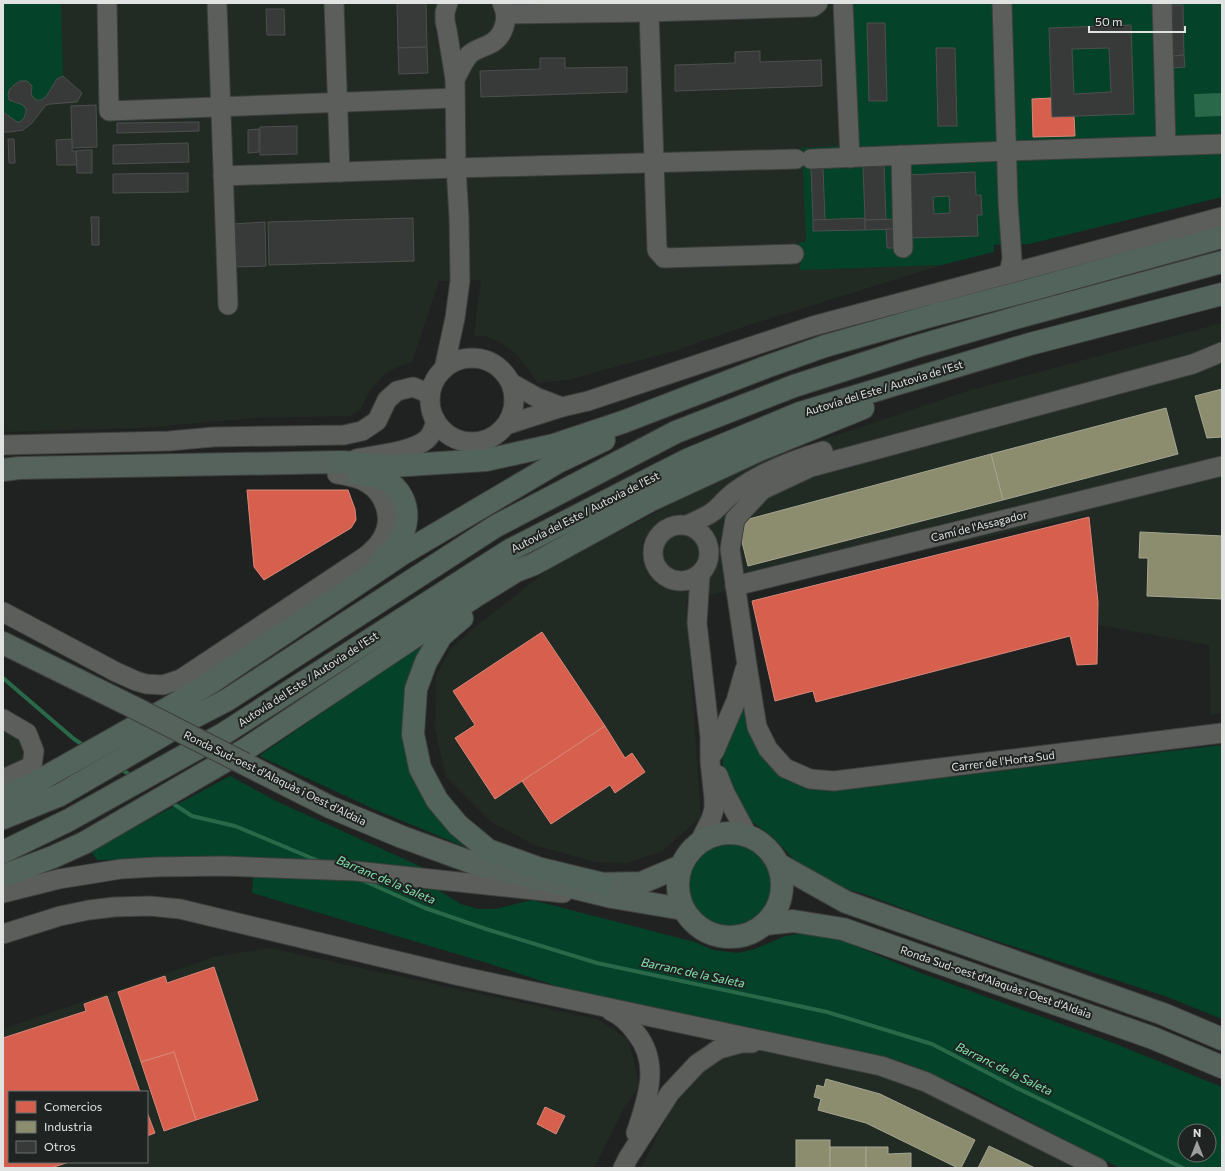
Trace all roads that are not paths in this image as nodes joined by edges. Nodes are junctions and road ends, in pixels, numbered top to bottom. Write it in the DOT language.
graph roads {
  1 [pos="106,3"];
  2 [pos="217,3"];
  3 [pos="334,3"];
  4 [pos="448,3"];
  5 [pos="818,3"];
  6 [pos="843,3"];
  7 [pos="1002,3"];
  8 [pos="1162,3"];
  9 [pos="504,9"];
  10 [pos="649,12"];
  11 [pos="447,30"];
  12 [pos="480,48"];
  13 [pos="455,89"];
  14 [pos="337,102"];
  15 [pos="220,107"];
  16 [pos="1222,144"];
  17 [pos="1166,145"];
  18 [pos="1007,151"];
  19 [pos="901,155"];
  20 [pos="850,158"];
  21 [pos="654,164"];
  22 [pos="456,168"];
  23 [pos="340,172"];
  24 [pos="224,176"];
  25 [pos="1222,217"];
  26 [pos="1169,231"];
  27 [pos="1222,237"];
  28 [pos="1011,245"];
  29 [pos="903,248"];
  30 [pos="794,254"];
  31 [pos="1222,262"];
  32 [pos="1009,273"];
  33 [pos="1222,294"];
  34 [pos="228,305"];
  35 [pos="883,306"];
  36 [pos="455,318"];
  37 [pos="1130,319"];
  38 [pos="1222,342"];
  39 [pos="1222,352"];
  40 [pos="478,358"];
  41 [pos="444,368"];
  42 [pos="511,383"];
  43 [pos="709,389"];
  44 [pos="430,394"];
  45 [pos="562,407"];
  46 [pos="436,421"];
  47 [pos="506,425"];
  48 [pos="3,445"];
  49 [pos="1222,466"];
  50 [pos="339,468"];
  51 [pos="3,470"];
  52 [pos="761,474"];
  53 [pos="3,481"];
  54 [pos="687,525"];
  55 [pos="706,539"];
  56 [pos="534,564"];
  57 [pos="700,575"];
  58 [pos="672,580"];
  59 [pos="735,586"];
  60 [pos="3,612"];
  61 [pos="697,623"];
  62 [pos="3,643"];
  63 [pos="268,644"];
  64 [pos="746,665"];
  65 [pos="3,719"];
  66 [pos="1222,733"];
  67 [pos="712,744"];
  68 [pos="246,757"];
  69 [pos="36,773"];
  70 [pos="3,779"];
  71 [pos="3,797"];
  72 [pos="3,818"];
  73 [pos="748,836"];
  74 [pos="700,843"];
  75 [pos="3,852"];
  76 [pos="778,864"];
  77 [pos="681,866"];
  78 [pos="3,876"];
  79 [pos="608,890"];
  80 [pos="3,893"];
  81 [pos="683,909"];
  82 [pos="765,924"];
  83 [pos="3,934"];
  84 [pos="596,1006"];
  85 [pos="1222,1039"];
  86 [pos="772,1042"];
  87 [pos="1222,1067"];
  88 [pos="626,1163"];
  89 [pos="1098,1168"];
  1 -- 15 [label="street"];
  2 -- 15 [label="street"];
  3 -- 14 [label="street"];
  4 -- 11 [label="street"];
  5 -- 10 [label="street"];
  6 -- 20 [label="street"];
  7 -- 18 [label="street"];
  8 -- 17 [label="street"];
  9 -- 10 [label="street"];
  9 -- 12 [label="street"];
  10 -- 21 [label="street"];
  11 -- 12 [label="street"];
  11 -- 13 [label="street"];
  12 -- 13 [label="street"];
  13 -- 14 [label="street"];
  13 -- 22 [label="street"];
  14 -- 15 [label="street"];
  14 -- 23 [label="street"];
  15 -- 24 [label="street"];
  16 -- 17 [label="street"];
  17 -- 18 [label="street"];
  18 -- 19 [label="street"];
  18 -- 28 [label="street"];
  19 -- 20 [label="street"];
  19 -- 29 [label="street"];
  20 -- 21 [label="street"];
  21 -- 22 [label="street"];
  21 -- 30 [label="street"];
  22 -- 23 [label="street"];
  22 -- 36 [label="street"];
  23 -- 24 [label="street"];
  24 -- 34 [label="street"];
  25 -- 26 [label="street"];
  26 -- 28 [label="street"];
  26 -- 32 [label="street"];
  27 -- 43 [label="highway"];
  28 -- 32 [label="street"];
  28 -- 35 [label="street"];
  31 -- 72 [label="highway"];
  32 -- 35 [label="street"];
  33 -- 37 [label="highway, Autovía del Este / Autovia de l'Est"];
  35 -- 45 [label="street"];
  36 -- 40 [label="street"];
  36 -- 41 [label="street"];
  37 -- 56 [label="highway"];
  37 -- 75 [label="highway, Autovía del Este / Autovia de l'Est"];
  38 -- 52 [label="street"];
  39 -- 59 [label="street"];
  40 -- 41 [label="street"];
  40 -- 42 [label="street"];
  41 -- 44 [label="street"];
  42 -- 45 [label="street"];
  42 -- 47 [label="street"];
  43 -- 50 [label="highway"];
  43 -- 63 [label="highway"];
  44 -- 46 [label="street"];
  44 -- 48 [label="street"];
  45 -- 47 [label="street"];
  46 -- 47 [label="street"];
  46 -- 50 [label="street"];
  49 -- 59 [label="street, Camí de l'Assagador"];
  50 -- 51 [label="main road"];
  50 -- 53 [label="main road"];
  50 -- 60 [label="street"];
  50 -- 63 [label="highway"];
  52 -- 54 [label="street"];
  52 -- 55 [label="street"];
  54 -- 55 [label="street"];
  54 -- 58 [label="street"];
  55 -- 57 [label="street"];
  56 -- 68 [label="highway"];
  56 -- 79 [label="highway"];
  57 -- 58 [label="street"];
  57 -- 61 [label="street"];
  58 -- 61 [label="street"];
  59 -- 64 [label="street"];
  61 -- 67 [label="street"];
  62 -- 68 [label="main road, Ronda Sud-oest d'Alaquàs i Oest d'Aldaia, bridge"];
  63 -- 69 [label="highway"];
  64 -- 66 [label="street, Carrer de l'Horta Sud"];
  64 -- 67 [label="street"];
  65 -- 69 [label="street"];
  67 -- 73 [label="street"];
  67 -- 74 [label="street"];
  68 -- 78 [label="highway"];
  68 -- 79 [label="main road, Ronda Sud-oest d'Alaquàs i Oest d'Aldaia"];
  69 -- 70 [label="street"];
  69 -- 71 [label="highway"];
  73 -- 74 [label="main road"];
  73 -- 76 [label="main road"];
  74 -- 77 [label="main road"];
  76 -- 82 [label="main road"];
  76 -- 85 [label="main road"];
  77 -- 79 [label="main road, Ronda Sud-oest d'Alaquàs i Oest d'Aldaia"];
  77 -- 81 [label="main road"];
  79 -- 80 [label="street"];
  79 -- 81 [label="main road, Ronda Sud-oest d'Alaquàs i Oest d'Aldaia"];
  81 -- 82 [label="main road"];
  82 -- 87 [label="main road, Ronda Sud-oest d'Alaquàs i Oest d'Aldaia"];
  83 -- 84 [label="street"];
  84 -- 86 [label="street"];
  84 -- 88 [label="street"];
  86 -- 88 [label="street"];
  86 -- 89 [label="street"];
}
